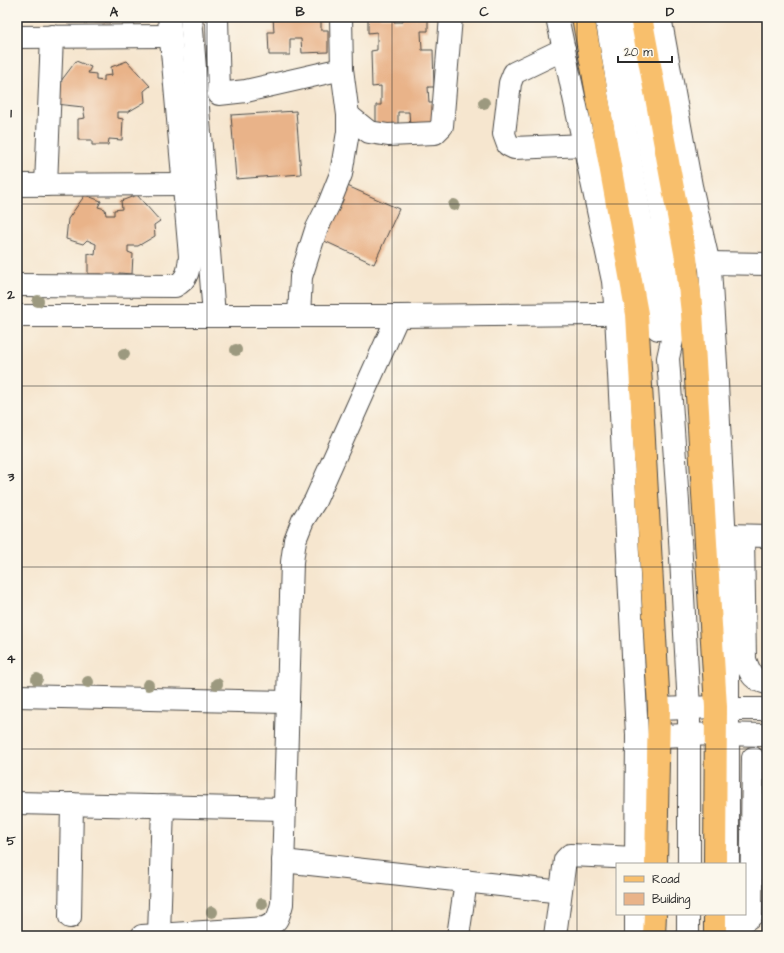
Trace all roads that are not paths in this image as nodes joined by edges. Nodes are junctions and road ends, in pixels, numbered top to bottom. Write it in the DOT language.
graph roads {
  1 [pos="191,17"];
  2 [pos="217,17"];
  3 [pos="341,17"];
  4 [pos="450,17"];
  5 [pos="558,17"];
  6 [pos="583,17"];
  7 [pos="606,17"];
  8 [pos="624,17"];
  9 [pos="641,17"];
  10 [pos="660,17"];
  11 [pos="170,27"];
  12 [pos="52,36"];
  13 [pos="17,37"];
  14 [pos="564,49"];
  15 [pos="342,69"];
  16 [pos="219,94"];
  17 [pos="197,96"];
  18 [pos="348,115"];
  19 [pos="585,145"];
  20 [pos="17,185"];
  21 [pos="46,185"];
  22 [pos="191,194"];
  23 [pos="709,263"];
  24 [pos="767,264"];
  25 [pos="17,285"];
  26 [pos="655,314"];
  27 [pos="713,315"];
  28 [pos="17,316"];
  29 [pos="214,316"];
  30 [pos="299,316"];
  31 [pos="398,316"];
  32 [pos="17,330"];
  33 [pos="724,535"];
  34 [pos="767,536"];
  35 [pos="767,683"];
  36 [pos="17,696"];
  37 [pos="288,702"];
  38 [pos="689,708"];
  39 [pos="722,708"];
  40 [pos="659,709"];
  41 [pos="767,709"];
  42 [pos="689,734"];
  43 [pos="722,734"];
  44 [pos="767,735"];
  45 [pos="659,736"];
  46 [pos="722,758"];
  47 [pos="760,759"];
  48 [pos="17,803"];
  49 [pos="72,804"];
  50 [pos="163,806"];
  51 [pos="284,809"];
  52 [pos="283,861"];
  53 [pos="646,862"];
  54 [pos="689,863"];
  55 [pos="715,863"];
  56 [pos="728,863"];
  57 [pos="466,881"];
  58 [pos="553,891"];
  59 [pos="636,915"];
  60 [pos="655,915"];
  61 [pos="688,915"];
  62 [pos="70,917"];
  63 [pos="722,925"];
  64 [pos="151,935"];
  65 [pos="458,936"];
  66 [pos="555,936"];
  67 [pos="636,936"];
  68 [pos="654,936"];
  69 [pos="688,936"];
  1 -- 17 [label="street"];
  2 -- 16 [label="street"];
  3 -- 15 [label="street"];
  4 -- 18 [label="street"];
  5 -- 14 [label="street"];
  6 -- 26 [label="main road"];
  7 -- 26 [label="street"];
  8 -- 26 [label="street"];
  9 -- 26 [label="main road"];
  10 -- 23 [label="street"];
  11 -- 12 [label="street"];
  11 -- 22 [label="street"];
  12 -- 13 [label="street"];
  12 -- 21 [label="street"];
  14 -- 19 [label="street"];
  14 -- 19 [label="street"];
  15 -- 16 [label="street"];
  15 -- 18 [label="street"];
  16 -- 17 [label="street"];
  17 -- 22 [label="street"];
  18 -- 30 [label="street"];
  19 -- 26 [label="street"];
  20 -- 21 [label="street"];
  21 -- 22 [label="street"];
  22 -- 25 [label="street"];
  22 -- 29 [label="street"];
  23 -- 24 [label="street"];
  23 -- 27 [label="street"];
  26 -- 27 [label="street"];
  26 -- 31 [label="street"];
  26 -- 33 [label="main road"];
  26 -- 38 [label="street"];
  26 -- 40 [label="main road"];
  26 -- 53 [label="street"];
  27 -- 33 [label="street"];
  28 -- 29 [label="street"];
  28 -- 32 [label="street"];
  29 -- 30 [label="street"];
  30 -- 31 [label="street"];
  31 -- 37 [label="street"];
  33 -- 34 [label="street"];
  33 -- 35 [label="street"];
  33 -- 39 [label="main road"];
  36 -- 37 [label="street"];
  37 -- 51 [label="street"];
  38 -- 39 [label="street"];
  38 -- 40 [label="street"];
  38 -- 42 [label="street"];
  39 -- 41 [label="street"];
  39 -- 43 [label="main road"];
  40 -- 45 [label="main road"];
  42 -- 43 [label="street"];
  42 -- 45 [label="street"];
  42 -- 54 [label="street"];
  43 -- 44 [label="street"];
  43 -- 46 [label="main road"];
  45 -- 53 [label="main road"];
  46 -- 47 [label="street"];
  46 -- 55 [label="main road"];
  46 -- 56 [label="street"];
  47 -- 63 [label="street"];
  48 -- 49 [label="street"];
  49 -- 50 [label="street"];
  49 -- 62 [label="street"];
  50 -- 51 [label="street"];
  50 -- 64 [label="street"];
  51 -- 52 [label="street"];
  52 -- 57 [label="street"];
  52 -- 64 [label="street"];
  53 -- 66 [label="street"];
  57 -- 58 [label="street"];
  57 -- 65 [label="street"];
  59 -- 67 [label="street"];
  60 -- 68 [label="main road"];
  61 -- 69 [label="street"];
}
